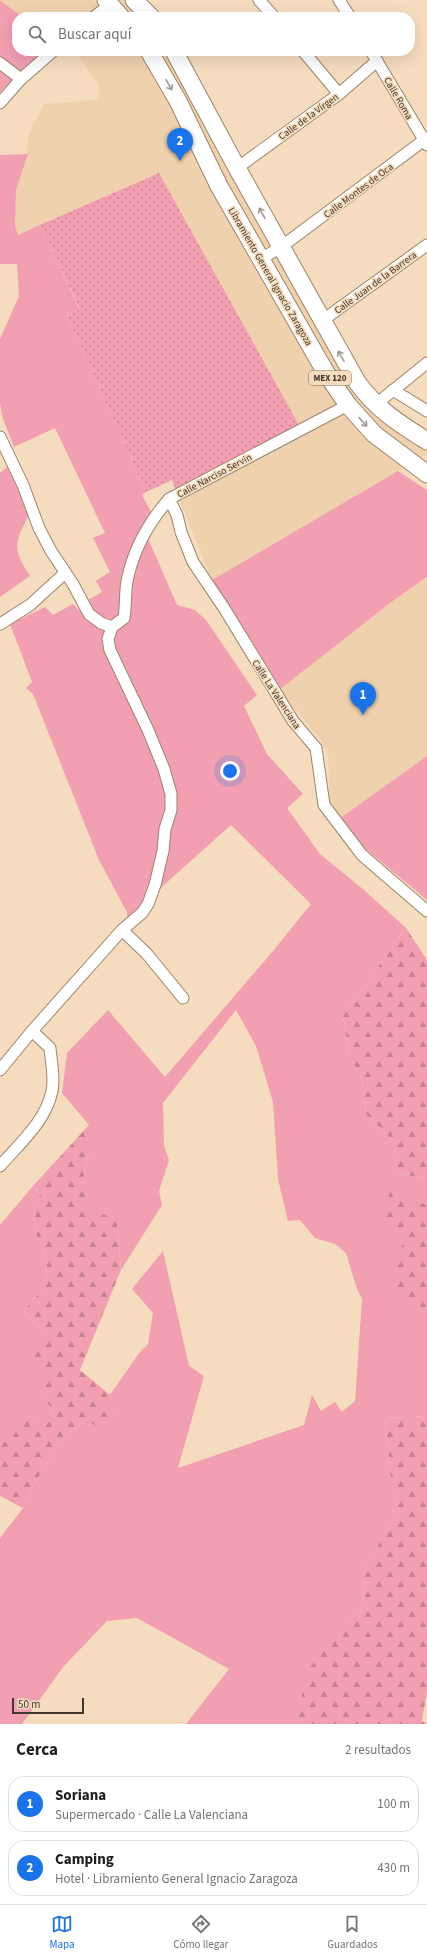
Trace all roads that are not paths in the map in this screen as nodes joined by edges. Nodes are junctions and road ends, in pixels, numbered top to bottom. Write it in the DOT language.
graph roads {
  1 [pos="134,0"];
  2 [pos="259,0"];
  3 [pos="339,0"];
  4 [pos="113,7"];
  5 [pos="104,12"];
  6 [pos="146,12"];
  7 [pos="270,12"];
  8 [pos="347,12"];
  9 [pos="46,56"];
  10 [pos="153,56"];
  11 [pos="177,56"];
  12 [pos="307,56"];
  13 [pos="374,56"];
  14 [pos="377,61"];
  15 [pos="0,63"];
  16 [pos="21,79"];
  17 [pos="339,94"];
  18 [pos="0,103"];
  19 [pos="426,141"];
  20 [pos="237,168"];
  21 [pos="285,244"];
  22 [pos="427,245"];
  23 [pos="261,259"];
  24 [pos="323,320"];
  25 [pos="427,363"];
  26 [pos="393,390"];
  27 [pos="348,404"];
  28 [pos="375,405"];
  29 [pos="427,412"];
  30 [pos="0,437"];
  31 [pos="427,441"];
  32 [pos="427,474"];
  33 [pos="169,499"];
  34 [pos="65,573"];
  35 [pos="0,624"];
  36 [pos="112,627"];
  37 [pos="427,911"];
  38 [pos="122,930"];
  39 [pos="183,998"];
  40 [pos="32,1031"];
  41 [pos="0,1070"];
  42 [pos="0,1166"];
  1 -- 6 [label="main road"];
  2 -- 7 [label="street"];
  3 -- 8 [label="street"];
  4 -- 5 [label="street"];
  9 -- 16 [label="street"];
  10 -- 23 [label="main road, Libramiento General Ignacio Zaragoza / MEX 120, one-way"];
  11 -- 20 [label="main road, MEX 120"];
  12 -- 17 [label="street"];
  13 -- 14 [label="street, Calle Roma"];
  14 -- 17 [label="street, Calle de la Vírgen"];
  14 -- 19 [label="street, Calle Roma"];
  15 -- 16 [label="street"];
  16 -- 18 [label="street"];
  17 -- 20 [label="street, Calle de la Vírgen"];
  19 -- 21 [label="street, Calle Montes de Oca"];
  21 -- 20 [label="main road, MEX 120, one-way"];
  21 -- 23 [label="street, Calle Montes de Oca"];
  21 -- 24 [label="main road, MEX 120"];
  22 -- 24 [label="street, Calle Juan de la Barrera"];
  23 -- 27 [label="main road, Libramiento General Ignacio Zaragoza / MEX 120"];
  28 -- 24 [label="main road, MEX 120, one-way"];
  25 -- 26 [label="street"];
  26 -- 28 [label="street"];
  26 -- 29 [label="street"];
  27 -- 32 [label="main road, Libramiento General Ignacio Zaragoza / MEX 120, one-way"];
  27 -- 33 [label="street, Calle Narciso Servin"];
  28 -- 31 [label="main road, MEX 120"];
  30 -- 34 [label="street"];
  33 -- 36 [label="street, Calle Narciso Servin"];
  33 -- 37 [label="street, Calle La Valenciana"];
  34 -- 35 [label="street"];
  34 -- 36 [label="street"];
  36 -- 38 [label="street"];
  38 -- 39 [label="street"];
  38 -- 40 [label="street"];
  40 -- 41 [label="street"];
  40 -- 42 [label="street"];
}
